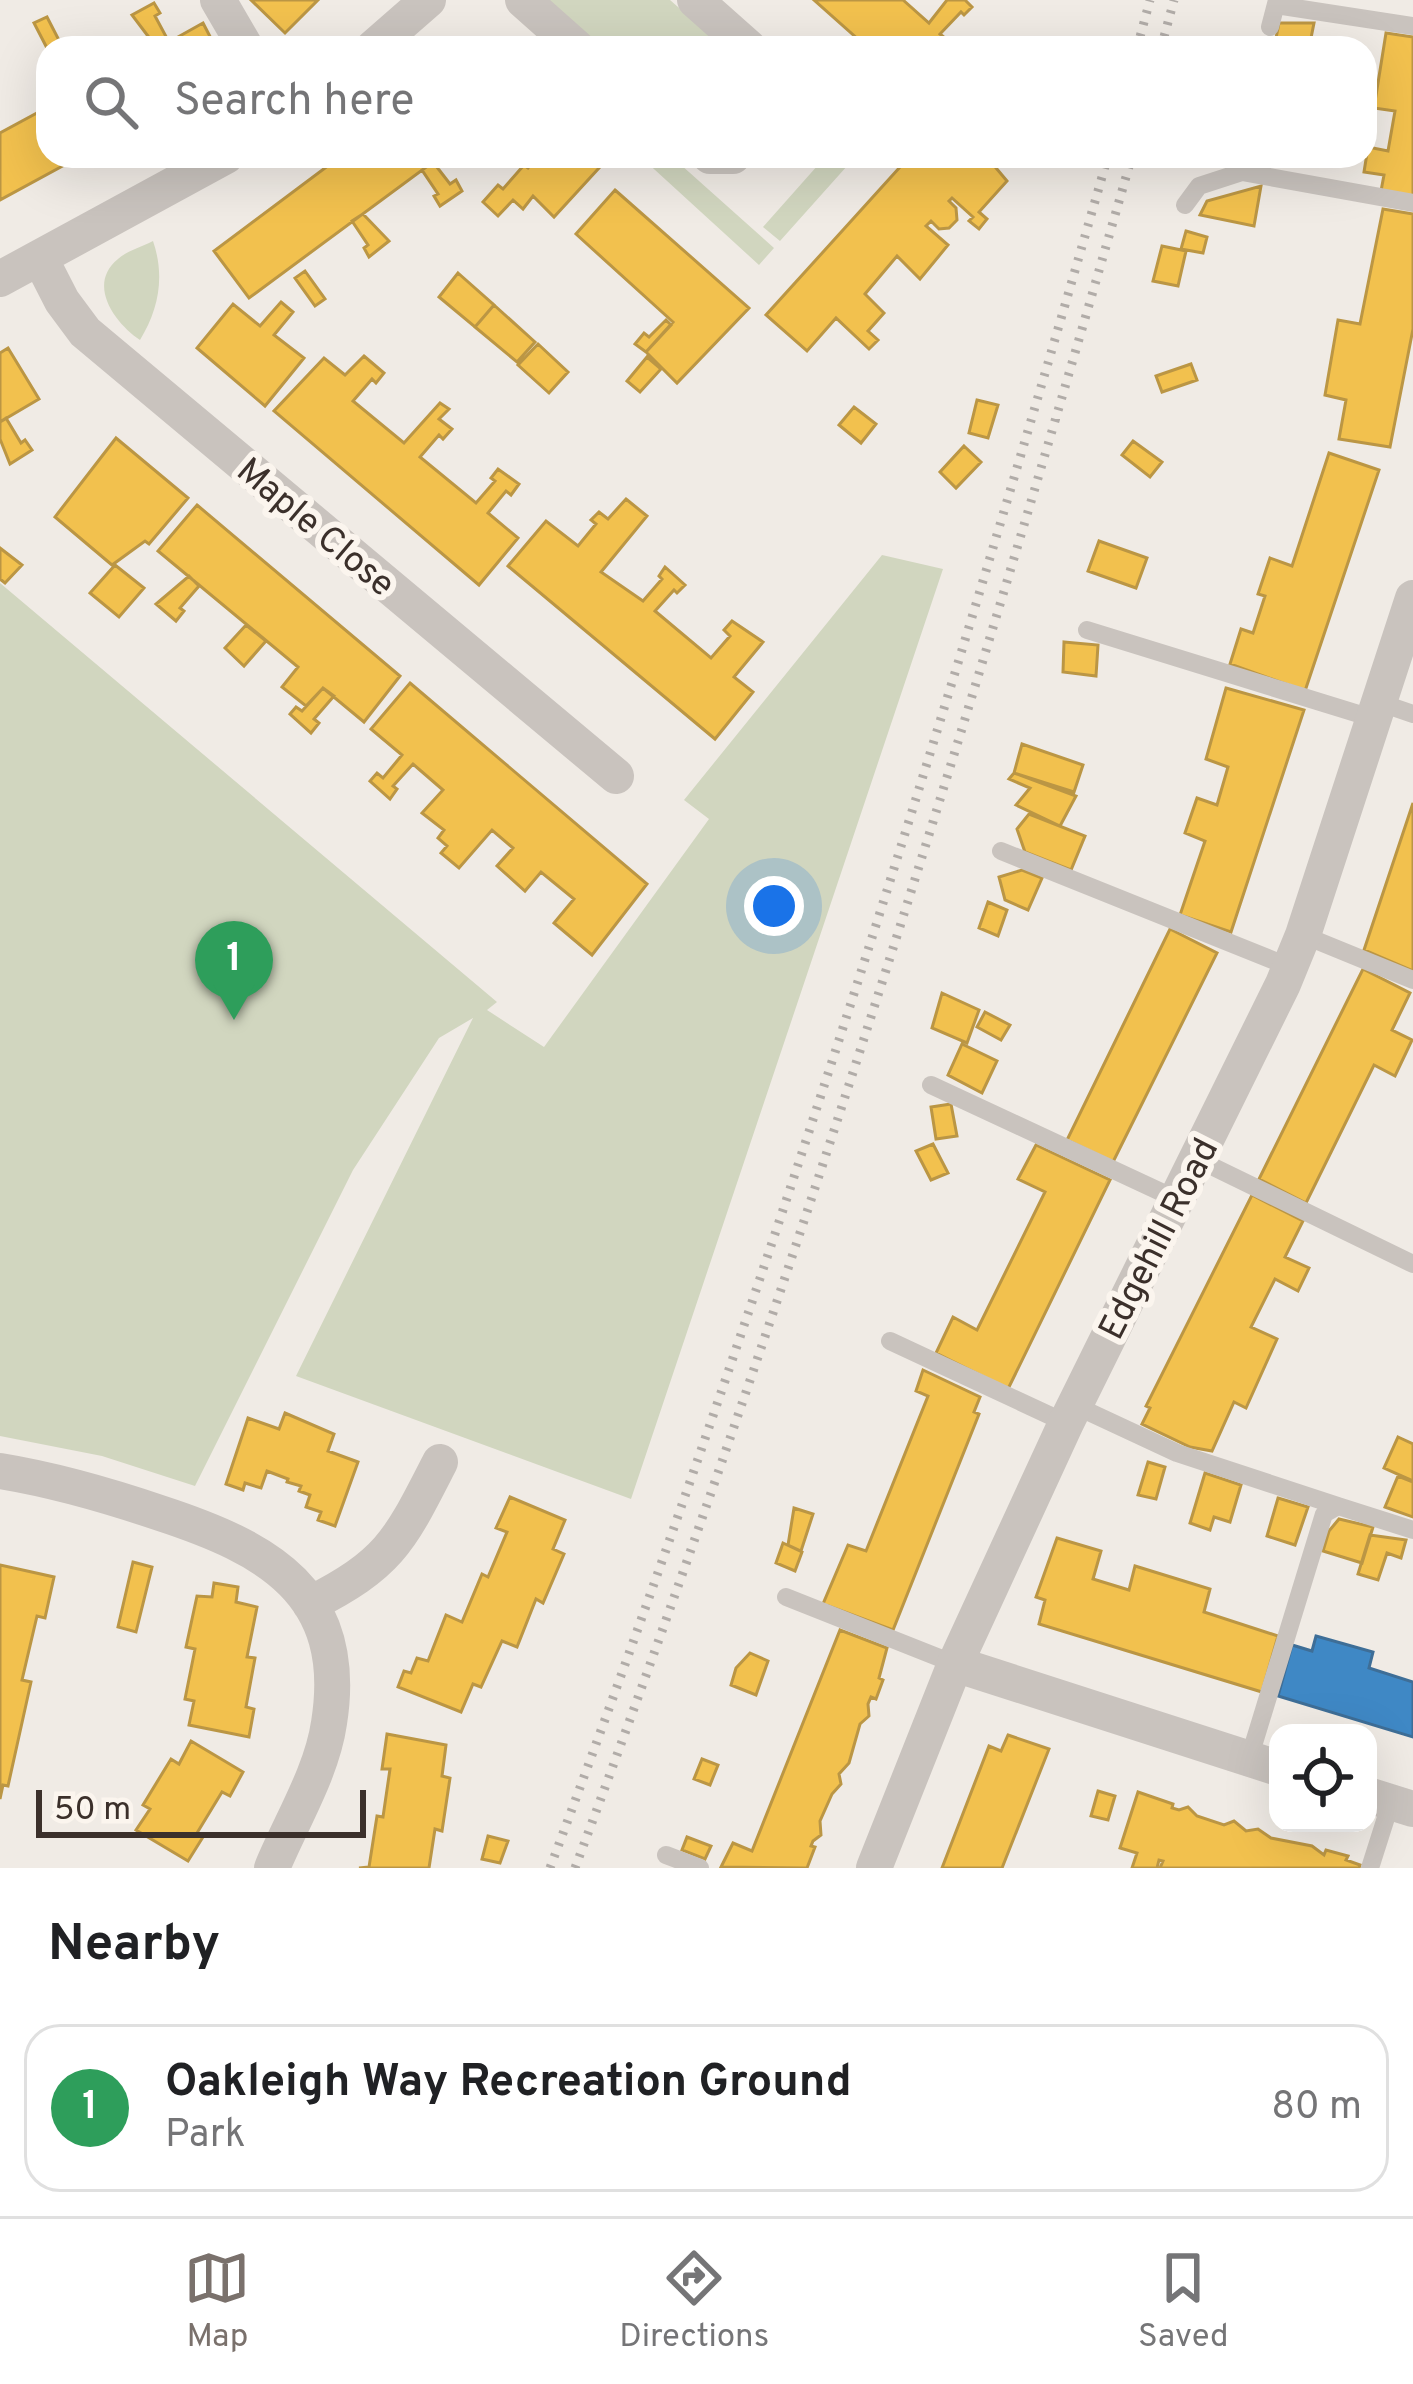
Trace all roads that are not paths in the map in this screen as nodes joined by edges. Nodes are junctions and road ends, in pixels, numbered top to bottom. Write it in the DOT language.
graph roads {
  1 [pos="218,0"];
  2 [pos="428,0"];
  3 [pos="523,0"];
  4 [pos="695,0"];
  5 [pos="1276,3"];
  6 [pos="1413,26"];
  7 [pos="1270,27"];
  8 [pos="239,36"];
  9 [pos="388,36"];
  10 [pos="564,36"];
  11 [pos="736,36"];
  12 [pos="204,168"];
  13 [pos="1413,203"];
  14 [pos="1185,206"];
  15 [pos="40,258"];
  16 [pos="0,279"];
  17 [pos="1413,598"];
  18 [pos="1087,630"];
  19 [pos="1390,712"];
  20 [pos="616,776"];
  21 [pos="1001,851"];
  22 [pos="1296,951"];
  23 [pos="1413,980"];
  24 [pos="932,1085"];
  25 [pos="1197,1159"];
  26 [pos="1176,1199"];
  27 [pos="1413,1264"];
  28 [pos="890,1341"];
  29 [pos="1070,1414"];
  30 [pos="440,1462"];
  31 [pos="0,1471"];
  32 [pos="1338,1506"];
  33 [pos="1413,1530"];
  34 [pos="786,1597"];
  35 [pos="310,1604"];
  36 [pos="955,1664"];
  37 [pos="1263,1763"];
  38 [pos="1391,1802"];
  39 [pos="666,1855"];
  40 [pos="272,1868"];
  41 [pos="700,1868"];
  42 [pos="874,1868"];
  43 [pos="1370,1868"];
  1 -- 8 [label="street"];
  2 -- 9 [label="street"];
  3 -- 10 [label="street"];
  4 -- 11 [label="street"];
  5 -- 6 [label="lane"];
  5 -- 7 [label="lane"];
  12 -- 15 [label="street"];
  13 -- 14 [label="lane"];
  15 -- 16 [label="street"];
  15 -- 20 [label="street, Maple Close"];
  17 -- 19 [label="street, Edgehill Road"];
  18 -- 19 [label="lane"];
  19 -- 22 [label="street, Edgehill Road"];
  21 -- 22 [label="lane"];
  22 -- 23 [label="lane"];
  22 -- 25 [label="street, Edgehill Road"];
  24 -- 26 [label="lane"];
  25 -- 26 [label="street, Edgehill Road"];
  25 -- 27 [label="lane"];
  26 -- 29 [label="street, Edgehill Road"];
  28 -- 29 [label="lane"];
  29 -- 32 [label="lane"];
  29 -- 36 [label="street, Edgehill Road"];
  30 -- 35 [label="street"];
  31 -- 35 [label="street"];
  32 -- 33 [label="lane"];
  32 -- 37 [label="lane"];
  34 -- 36 [label="lane"];
  35 -- 40 [label="street"];
  36 -- 37 [label="street"];
  36 -- 42 [label="street, Edgehill Road"];
  38 -- 43 [label="lane"];
  39 -- 41 [label="lane"];
}
